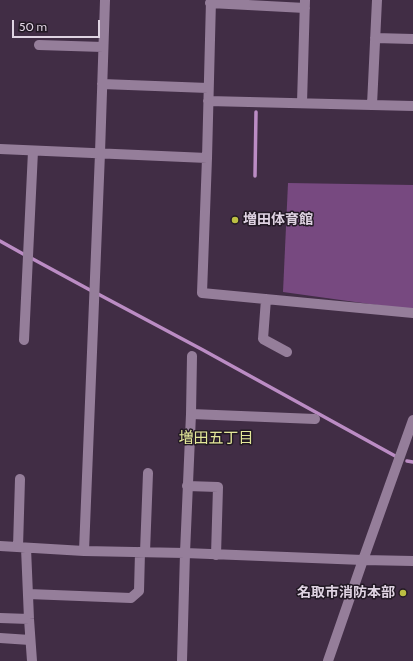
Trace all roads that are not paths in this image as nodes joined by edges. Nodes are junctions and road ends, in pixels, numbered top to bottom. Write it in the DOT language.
graph roads {
  1 [pos="105,0"];
  2 [pos="377,0"];
  3 [pos="210,1"];
  4 [pos="305,4"];
  5 [pos="375,38"];
  6 [pos="413,40"];
  7 [pos="39,44"];
  8 [pos="103,47"];
  9 [pos="102,84"];
  10 [pos="208,88"];
  11 [pos="208,101"];
  12 [pos="302,103"];
  13 [pos="372,105"];
  14 [pos="413,106"];
  15 [pos="0,149"];
  16 [pos="33,151"];
  17 [pos="100,153"];
  18 [pos="207,158"];
  19 [pos="266,300"];
  20 [pos="413,313"];
  21 [pos="24,340"];
  22 [pos="287,352"];
  23 [pos="192,356"];
  24 [pos="191,414"];
  25 [pos="315,418"];
  26 [pos="413,420"];
  27 [pos="148,472"];
  28 [pos="20,479"];
  29 [pos="188,486"];
  30 [pos="0,546"];
  31 [pos="22,548"];
  32 [pos="84,551"];
  33 [pos="143,552"];
  34 [pos="185,553"];
  35 [pos="216,554"];
  36 [pos="363,560"];
  37 [pos="413,561"];
  38 [pos="28,594"];
  39 [pos="0,618"];
  40 [pos="29,619"];
  41 [pos="0,638"];
  42 [pos="30,640"];
  43 [pos="32,661"];
  44 [pos="182,661"];
  45 [pos="328,661"];
  1 -- 8 [label="street"];
  2 -- 5 [label="street"];
  3 -- 4 [label="street"];
  3 -- 10 [label="street"];
  4 -- 12 [label="street"];
  5 -- 6 [label="street"];
  5 -- 13 [label="street"];
  7 -- 8 [label="street"];
  8 -- 9 [label="street"];
  9 -- 10 [label="street"];
  9 -- 17 [label="street"];
  10 -- 11 [label="street"];
  11 -- 12 [label="street"];
  11 -- 18 [label="street"];
  12 -- 13 [label="street"];
  13 -- 14 [label="street"];
  15 -- 16 [label="street"];
  16 -- 17 [label="street"];
  16 -- 21 [label="street"];
  17 -- 18 [label="street"];
  17 -- 32 [label="street"];
  18 -- 19 [label="street"];
  19 -- 20 [label="street"];
  19 -- 22 [label="street"];
  23 -- 24 [label="street"];
  24 -- 25 [label="street"];
  24 -- 29 [label="street"];
  26 -- 36 [label="street"];
  27 -- 33 [label="street"];
  28 -- 31 [label="street"];
  29 -- 34 [label="street"];
  29 -- 35 [label="street"];
  30 -- 31 [label="street"];
  31 -- 32 [label="street"];
  31 -- 38 [label="street"];
  32 -- 33 [label="street"];
  33 -- 34 [label="street"];
  33 -- 38 [label="street"];
  34 -- 35 [label="street"];
  34 -- 44 [label="street"];
  35 -- 36 [label="street"];
  36 -- 37 [label="street"];
  36 -- 45 [label="street"];
  38 -- 40 [label="street"];
  39 -- 40 [label="street"];
  40 -- 42 [label="street"];
  41 -- 42 [label="street"];
  42 -- 43 [label="street"];
}
